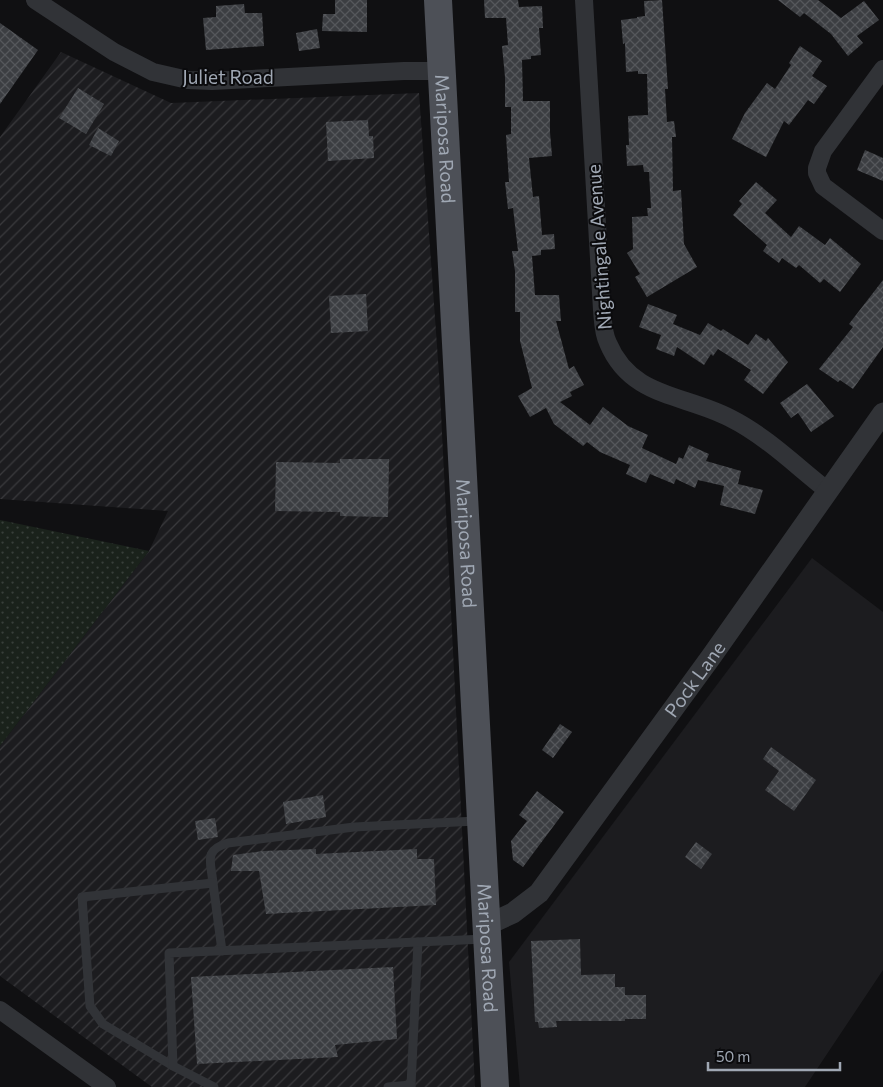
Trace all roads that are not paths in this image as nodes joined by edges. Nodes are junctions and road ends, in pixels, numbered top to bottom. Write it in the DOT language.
graph roads {
  1 [pos="35,0"];
  2 [pos="438,0"];
  3 [pos="584,0"];
  4 [pos="883,69"];
  5 [pos="442,71"];
  6 [pos="883,231"];
  7 [pos="883,413"];
  8 [pos="828,491"];
  9 [pos="481,821"];
  10 [pos="214,883"];
  11 [pos="487,932"];
  12 [pos="418,942"];
  13 [pos="222,951"];
  14 [pos="0,1010"];
  15 [pos="173,1066"];
  16 [pos="411,1086"];
  17 [pos="108,1087"];
  18 [pos="214,1087"];
  19 [pos="388,1087"];
  20 [pos="495,1087"];
  1 -- 5 [label="street, Juliet Road"];
  2 -- 5 [label="main road, Mariposa Road"];
  3 -- 8 [label="street, Nightingale Avenue"];
  4 -- 6 [label="street"];
  5 -- 9 [label="main road, Mariposa Road"];
  7 -- 8 [label="street, Pock Lane"];
  8 -- 11 [label="street, Pock Lane"];
  9 -- 10 [label="lane"];
  9 -- 11 [label="main road, Mariposa Road"];
  10 -- 13 [label="lane"];
  10 -- 15 [label="lane"];
  11 -- 12 [label="lane"];
  11 -- 20 [label="main road, Mariposa Road"];
  12 -- 13 [label="lane"];
  12 -- 16 [label="lane"];
  13 -- 15 [label="lane"];
  14 -- 17 [label="street"];
  15 -- 18 [label="lane"];
  16 -- 19 [label="lane"];
}
